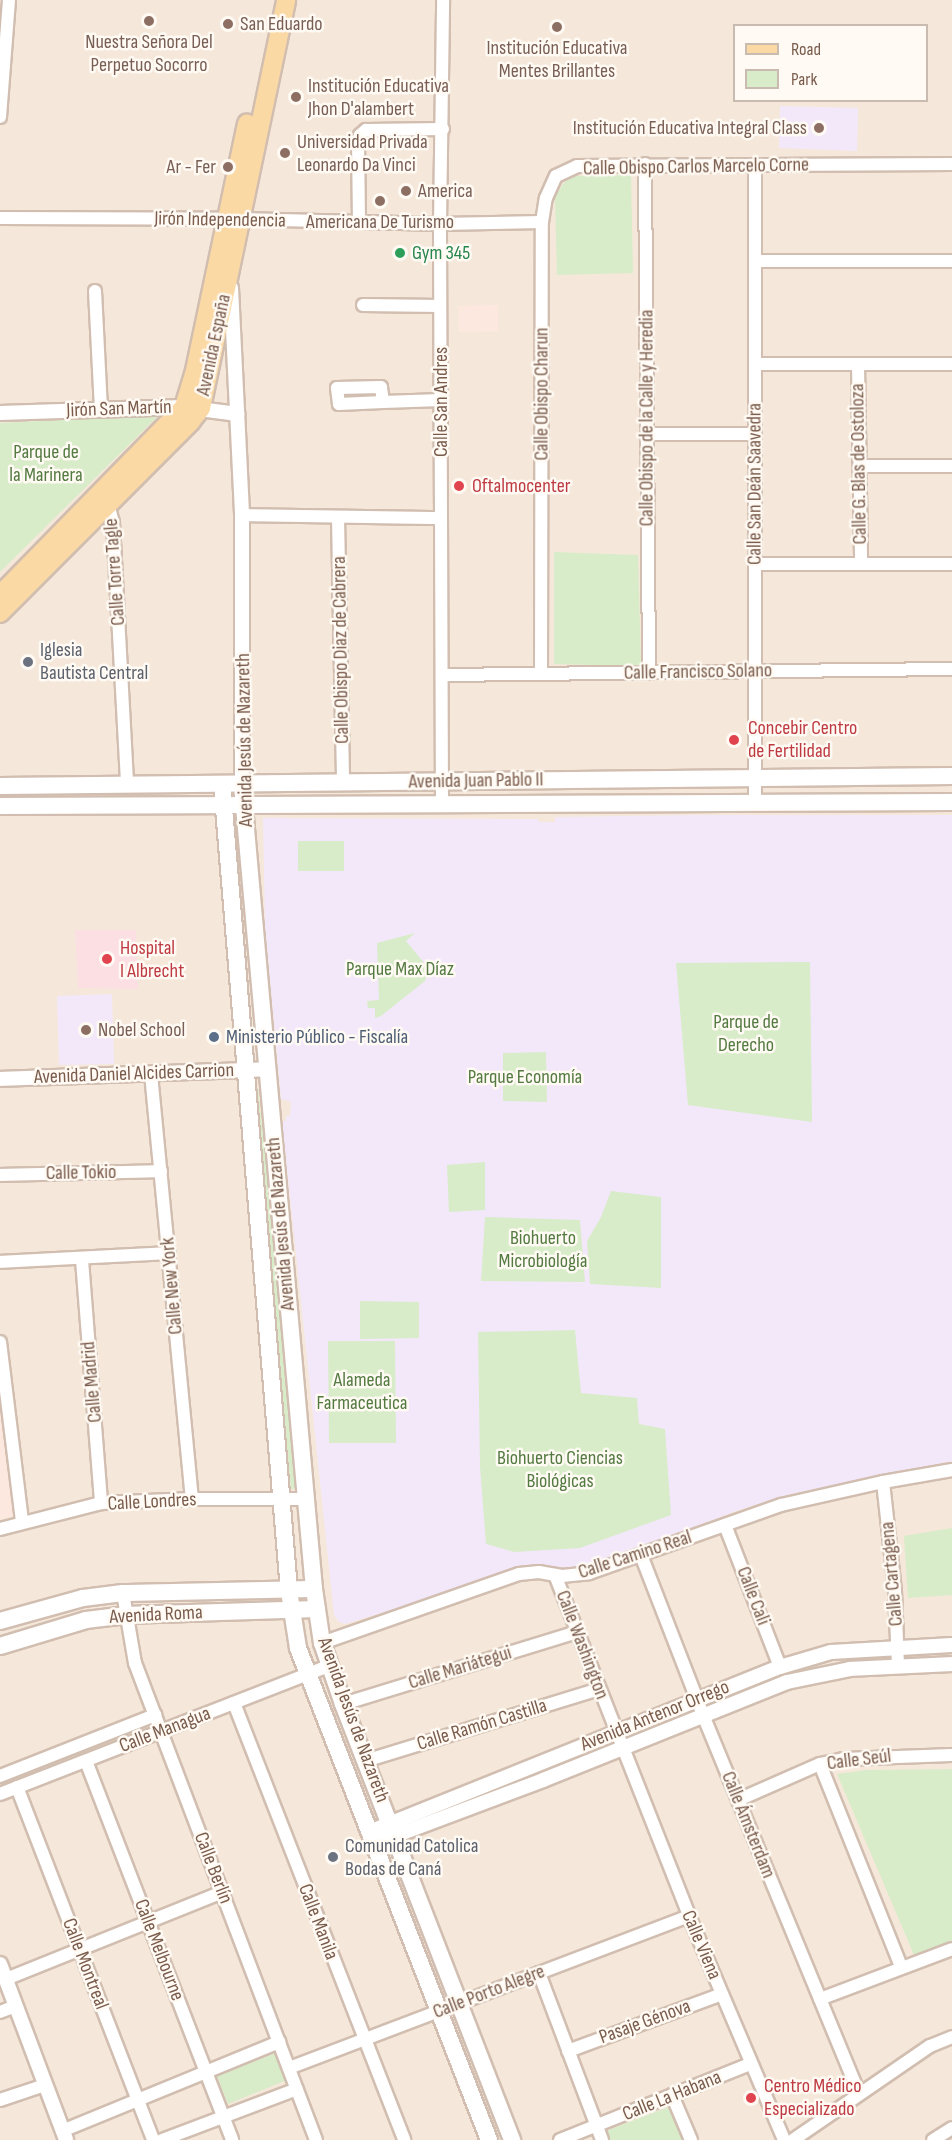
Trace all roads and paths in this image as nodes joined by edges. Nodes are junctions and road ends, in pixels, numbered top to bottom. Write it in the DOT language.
graph roads {
  1 [pos="9,0"];
  2 [pos="274,0"];
  3 [pos="286,0"];
  4 [pos="443,0"];
  5 [pos="0,117"];
  6 [pos="442,129"];
  7 [pos="645,164"];
  8 [pos="755,165"];
  9 [pos="952,165"];
  10 [pos="0,219"];
  11 [pos="233,219"];
  12 [pos="359,222"];
  13 [pos="543,222"];
  14 [pos="440,224"];
  15 [pos="755,261"];
  16 [pos="952,261"];
  17 [pos="230,273"];
  18 [pos="95,291"];
  19 [pos="363,305"];
  20 [pos="440,306"];
  21 [pos="755,364"];
  22 [pos="858,364"];
  23 [pos="952,364"];
  24 [pos="441,400"];
  25 [pos="383,402"];
  26 [pos="192,407"];
  27 [pos="101,409"];
  28 [pos="0,413"];
  29 [pos="238,414"];
  30 [pos="647,434"];
  31 [pos="755,434"];
  32 [pos="859,466"];
  33 [pos="952,466"];
  34 [pos="108,504"];
  35 [pos="243,515"];
  36 [pos="338,517"];
  37 [pos="441,518"];
  38 [pos="755,564"];
  39 [pos="861,564"];
  40 [pos="952,564"];
  41 [pos="0,595"];
  42 [pos="0,613"];
  43 [pos="952,669"];
  44 [pos="755,671"];
  45 [pos="649,673"];
  46 [pos="541,674"];
  47 [pos="443,675"];
  48 [pos="952,776"];
  49 [pos="755,778"];
  50 [pos="442,782"];
  51 [pos="344,783"];
  52 [pos="222,784"];
  53 [pos="242,784"];
  54 [pos="127,785"];
  55 [pos="8,786"];
  56 [pos="952,802"];
  57 [pos="755,803"];
  58 [pos="442,804"];
  59 [pos="224,805"];
  60 [pos="244,805"];
  61 [pos="8,806"];
  62 [pos="267,1069"];
  63 [pos="246,1071"];
  64 [pos="151,1074"];
  65 [pos="0,1079"];
  66 [pos="161,1171"];
  67 [pos="0,1175"];
  68 [pos="169,1253"];
  69 [pos="82,1260"];
  70 [pos="0,1263"];
  71 [pos="0,1342"];
  72 [pos="952,1470"];
  73 [pos="883,1482"];
  74 [pos="192,1499"];
  75 [pos="307,1499"];
  76 [pos="282,1500"];
  77 [pos="101,1503"];
  78 [pos="22,1522"];
  79 [pos="725,1525"];
  80 [pos="0,1529"];
  81 [pos="641,1555"];
  82 [pos="555,1575"];
  83 [pos="314,1589"];
  84 [pos="290,1591"];
  85 [pos="123,1593"];
  86 [pos="317,1609"];
  87 [pos="291,1610"];
  88 [pos="125,1615"];
  89 [pos="0,1621"];
  90 [pos="577,1632"];
  91 [pos="322,1643"];
  92 [pos="952,1645"];
  93 [pos="0,1646"];
  94 [pos="897,1647"];
  95 [pos="952,1664"];
  96 [pos="329,1666"];
  97 [pos="780,1666"];
  98 [pos="898,1667"];
  99 [pos="307,1675"];
  100 [pos="600,1689"];
  101 [pos="697,1698"];
  102 [pos="234,1703"];
  103 [pos="343,1704"];
  104 [pos="155,1715"];
  105 [pos="703,1715"];
  106 [pos="161,1731"];
  107 [pos="616,1731"];
  108 [pos="623,1748"];
  109 [pos="952,1755"];
  110 [pos="86,1761"];
  111 [pos="365,1761"];
  112 [pos="538,1764"];
  113 [pos="820,1764"];
  114 [pos="0,1776"];
  115 [pos="543,1780"];
  116 [pos="17,1787"];
  117 [pos="0,1794"];
  118 [pos="738,1800"];
  119 [pos="393,1830"];
  120 [pos="371,1838"];
  121 [pos="413,1883"];
  122 [pos="392,1891"];
  123 [pos="222,1892"];
  124 [pos="689,1916"];
  125 [pos="148,1921"];
  126 [pos="79,1949"];
  127 [pos="952,1949"];
  128 [pos="0,1964"];
  129 [pos="901,1967"];
  130 [pos="539,1973"];
  131 [pos="6,1979"];
  132 [pos="722,1994"];
  133 [pos="820,1999"];
  134 [pos="459,2003"];
  135 [pos="16,2006"];
  136 [pos="439,2011"];
  137 [pos="0,2012"];
  138 [pos="952,2037"];
  139 [pos="363,2040"];
  140 [pos="279,2042"];
  141 [pos="568,2051"];
  142 [pos="750,2064"];
  143 [pos="289,2068"];
  144 [pos="207,2073"];
  145 [pos="45,2085"];
  146 [pos="297,2089"];
  147 [pos="859,2093"];
  148 [pos="672,2095"];
  149 [pos="0,2100"];
  150 [pos="137,2101"];
  151 [pos="224,2117"];
  152 [pos="597,2125"];
  153 [pos="952,2128"];
  154 [pos="64,2136"];
  155 [pos="153,2140"];
  156 [pos="162,2140"];
  157 [pos="232,2140"];
  158 [pos="316,2140"];
  159 [pos="404,2140"];
  160 [pos="489,2140"];
  161 [pos="512,2140"];
  162 [pos="560,2140"];
  163 [pos="602,2140"];
  164 [pos="691,2140"];
  165 [pos="784,2140"];
  166 [pos="793,2140"];
  167 [pos="933,2140"];
  1 -- 5 [label="street"];
  2 -- 11 [label="main road, Avenida España"];
  3 -- 11 [label="main road, Avenida España"];
  4 -- 6 [label="street, Calle San Andres"];
  6 -- 12 [label="street"];
  6 -- 14 [label="street, Calle San Andres"];
  7 -- 8 [label="street, Calle Obispo Carlos Marcelo Corne"];
  7 -- 13 [label="street, Calle Obispo Carlos Marcelo Corne"];
  7 -- 30 [label="street, Calle Obispo de la Calle y Heredia"];
  8 -- 9 [label="street, Calle Obispo Carlos Marcelo Corne"];
  8 -- 15 [label="street, Calle San Deán Saavedra"];
  10 -- 11 [label="street, Jirón Independencia"];
  11 -- 12 [label="street, Jirón Independencia"];
  11 -- 17 [label="main road, Avenida España"];
  11 -- 26 [label="main road, Avenida España"];
  12 -- 14 [label="street, Jirón Independencia"];
  13 -- 14 [label="street"];
  13 -- 46 [label="street, Calle Obispo Charun"];
  14 -- 20 [label="street, Calle San Andres"];
  15 -- 16 [label="street"];
  15 -- 21 [label="street, Calle San Deán Saavedra"];
  17 -- 26 [label="main road, Avenida España"];
  17 -- 29 [label="street, Avenida Jesús de Nazareth"];
  18 -- 27 [label="street"];
  19 -- 20 [label="street"];
  20 -- 24 [label="street, Calle San Andres"];
  21 -- 22 [label="street"];
  21 -- 31 [label="street, Calle San Deán Saavedra"];
  22 -- 23 [label="street"];
  22 -- 32 [label="street, Calle G. Blas de Ostoloza"];
  24 -- 25 [label="street"];
  24 -- 37 [label="street, Calle San Andres"];
  26 -- 27 [label="street, Jirón San Martín"];
  26 -- 29 [label="street, Jirón San Martín"];
  26 -- 34 [label="main road, Avenida España"];
  26 -- 41 [label="main road, Avenida España"];
  27 -- 28 [label="street, Jirón San Martín"];
  29 -- 35 [label="street, Avenida Jesús de Nazareth"];
  30 -- 31 [label="street"];
  30 -- 45 [label="street, Calle Obispo de la Calle y Heredia"];
  31 -- 38 [label="street, Calle San Deán Saavedra"];
  32 -- 33 [label="street"];
  32 -- 39 [label="street, Calle G. Blas de Ostoloza"];
  34 -- 42 [label="main road, Avenida España"];
  34 -- 54 [label="street, Calle Torre Tagle"];
  35 -- 36 [label="street"];
  35 -- 53 [label="street, Avenida Jesús de Nazareth"];
  36 -- 37 [label="street"];
  36 -- 51 [label="street, Calle Obispo Diaz de Cabrera"];
  37 -- 47 [label="street, Calle San Andres"];
  38 -- 39 [label="street"];
  38 -- 44 [label="street, Calle San Deán Saavedra"];
  39 -- 40 [label="street"];
  43 -- 44 [label="street, Calle Francisco Solano"];
  44 -- 45 [label="street, Calle Francisco Solano"];
  44 -- 49 [label="street, Calle San Deán Saavedra"];
  45 -- 46 [label="street, Calle Francisco Solano"];
  46 -- 47 [label="street, Calle Francisco Solano"];
  47 -- 50 [label="street, Calle San Andres"];
  48 -- 49 [label="main road, Avenida Juan Pablo II"];
  49 -- 50 [label="main road, Avenida Juan Pablo II"];
  49 -- 57 [label="street, Calle San Deán Saavedra"];
  50 -- 51 [label="main road, Avenida Juan Pablo II"];
  50 -- 58 [label="street, Calle San Andres"];
  51 -- 53 [label="main road, Avenida Juan Pablo II"];
  52 -- 53 [label="main road, Avenida Juan Pablo II"];
  52 -- 54 [label="main road, Avenida Juan Pablo II"];
  52 -- 59 [label="main road, Avenida Jesús de Nazareth"];
  53 -- 60 [label="main road, Avenida Jesús de Nazareth"];
  54 -- 55 [label="main road, Avenida Juan Pablo II"];
  55 -- 61 [label="main road"];
  56 -- 57 [label="main road, Avenida Juan Pablo II"];
  57 -- 58 [label="main road, Avenida Juan Pablo II"];
  58 -- 60 [label="main road, Avenida Juan Pablo II"];
  59 -- 60 [label="main road, Avenida Juan Pablo II"];
  59 -- 61 [label="main road, Avenida Juan Pablo II"];
  59 -- 63 [label="main road, Avenida Jesús de Nazareth"];
  60 -- 62 [label="main road, Avenida Jesús de Nazareth"];
  62 -- 63 [label="street, Avenida Daniel Alcides Carrion"];
  62 -- 75 [label="main road, Avenida Jesús de Nazareth"];
  63 -- 64 [label="street, Avenida Daniel Alcides Carrion"];
  63 -- 76 [label="main road, Avenida Jesús de Nazareth"];
  64 -- 65 [label="street, Avenida Daniel Alcides Carrion"];
  64 -- 66 [label="street, Calle New York"];
  66 -- 67 [label="street, Calle Tokio"];
  66 -- 68 [label="street, Calle New York"];
  68 -- 69 [label="street"];
  68 -- 74 [label="street, Calle New York"];
  69 -- 70 [label="street"];
  69 -- 77 [label="street, Calle Madrid"];
  71 -- 78 [label="street"];
  72 -- 73 [label="street, Calle Camino Real"];
  73 -- 79 [label="street, Calle Camino Real"];
  73 -- 94 [label="street, Calle Cartagena"];
  74 -- 76 [label="street, Calle Londres"];
  74 -- 77 [label="street, Calle Londres"];
  75 -- 76 [label="street, Calle Londres"];
  75 -- 83 [label="main road, Avenida Jesús de Nazareth"];
  76 -- 84 [label="main road, Avenida Jesús de Nazareth"];
  77 -- 78 [label="street, Calle Londres"];
  78 -- 80 [label="street, Calle Londres"];
  79 -- 81 [label="street, Calle Camino Real"];
  79 -- 97 [label="street, Calle Cali"];
  81 -- 82 [label="street, Calle Camino Real"];
  81 -- 101 [label="street, Calle Ámsterdam"];
  82 -- 90 [label="street, Calle Washington"];
  82 -- 91 [label="street, Calle Camino Real"];
  83 -- 84 [label="main road, Avenida Roma"];
  83 -- 86 [label="main road, Avenida Jesús de Nazareth"];
  84 -- 85 [label="main road, Avenida Roma"];
  84 -- 87 [label="main road, Avenida Jesús de Nazareth"];
  85 -- 88 [label="street, Calle Berlín"];
  85 -- 89 [label="main road, Avenida Roma"];
  86 -- 87 [label="main road, Avenida Roma"];
  86 -- 91 [label="main road, Avenida Jesús de Nazareth"];
  87 -- 88 [label="main road, Avenida Roma"];
  87 -- 99 [label="main road, Avenida Jesús de Nazareth"];
  88 -- 93 [label="main road, Avenida Roma"];
  88 -- 104 [label="street, Calle Berlín"];
  90 -- 100 [label="street, Calle Washington"];
  90 -- 103 [label="street, Calle Mariátegui"];
  91 -- 96 [label="main road, Avenida Jesús de Nazareth"];
  92 -- 94 [label="street, Avenida Antenor Orrego"];
  94 -- 97 [label="street, Avenida Antenor Orrego"];
  94 -- 98 [label="street, Calle Cartagena"];
  95 -- 98 [label="street, Avenida Antenor Orrego"];
  96 -- 99 [label="street, Calle Managua"];
  96 -- 103 [label="main road, Avenida Jesús de Nazareth"];
  97 -- 101 [label="street, Avenida Antenor Orrego"];
  98 -- 105 [label="street, Avenida Antenor Orrego"];
  99 -- 102 [label="street, Calle Managua"];
  99 -- 120 [label="main road, Avenida Jesús de Nazareth"];
  100 -- 107 [label="street, Calle Washington"];
  100 -- 111 [label="street, Calle Ramón Castilla"];
  101 -- 105 [label="street, Calle Ámsterdam"];
  101 -- 107 [label="street, Avenida Antenor Orrego"];
  102 -- 106 [label="street, Calle Managua"];
  102 -- 139 [label="street, Calle Manila"];
  103 -- 111 [label="main road, Avenida Jesús de Nazareth"];
  104 -- 106 [label="street, Calle Berlín"];
  104 -- 114 [label="street, Calle Managua"];
  105 -- 108 [label="street, Avenida Antenor Orrego"];
  105 -- 118 [label="street, Calle Ámsterdam"];
  106 -- 110 [label="street, Calle Managua"];
  106 -- 123 [label="street, Calle Berlín"];
  107 -- 108 [label="street, Calle Washington"];
  107 -- 112 [label="street, Avenida Antenor Orrego"];
  108 -- 115 [label="street, Avenida Antenor Orrego"];
  108 -- 124 [label="street, Calle Viena"];
  109 -- 113 [label="street, Calle Seúl"];
  110 -- 116 [label="street, Calle Managua"];
  110 -- 125 [label="street, Calle Melbourne"];
  111 -- 119 [label="main road, Avenida Jesús de Nazareth"];
  112 -- 115 [label="street"];
  112 -- 119 [label="street, Avenida Antenor Orrego"];
  113 -- 118 [label="street, Calle Seúl"];
  113 -- 129 [label="street"];
  115 -- 119 [label="street, Avenida Antenor Orrego"];
  116 -- 117 [label="street, Calle Managua"];
  116 -- 126 [label="street, Calle Montreal"];
  118 -- 133 [label="street, Calle Ámsterdam"];
  119 -- 120 [label="street, Avenida Antenor Orrego"];
  119 -- 121 [label="main road, Avenida Jesús de Nazareth"];
  120 -- 122 [label="main road, Avenida Jesús de Nazareth"];
  121 -- 122 [label="main road"];
  121 -- 134 [label="main road, Avenida Jesús de Nazareth"];
  122 -- 136 [label="main road, Avenida Jesús de Nazareth"];
  123 -- 125 [label="street"];
  123 -- 140 [label="street, Calle Berlín"];
  124 -- 130 [label="street, Calle Porto Alegre"];
  124 -- 132 [label="street, Calle Viena"];
  125 -- 126 [label="street"];
  125 -- 144 [label="street, Calle Melbourne"];
  126 -- 131 [label="street"];
  126 -- 150 [label="street, Calle Montreal"];
  127 -- 129 [label="street"];
  128 -- 131 [label="street"];
  129 -- 133 [label="street"];
  130 -- 134 [label="street, Calle Porto Alegre"];
  130 -- 141 [label="street"];
  131 -- 135 [label="street"];
  132 -- 141 [label="street, Pasaje Génova"];
  132 -- 142 [label="street, Calle Viena"];
  133 -- 147 [label="street, Calle Ámsterdam"];
  134 -- 136 [label="street, Calle Porto Alegre"];
  134 -- 161 [label="main road, Avenida Jesús de Nazareth"];
  135 -- 137 [label="street"];
  135 -- 145 [label="street"];
  136 -- 139 [label="street, Calle Porto Alegre"];
  136 -- 160 [label="main road, Avenida Jesús de Nazareth"];
  138 -- 147 [label="street"];
  139 -- 143 [label="street, Calle Porto Alegre"];
  139 -- 159 [label="street, Calle Manila"];
  140 -- 143 [label="street, Calle Berlín"];
  140 -- 144 [label="street"];
  141 -- 152 [label="street"];
  142 -- 148 [label="street, Calle La Habana"];
  142 -- 165 [label="street, Calle Viena"];
  143 -- 146 [label="street, Calle Berlín"];
  144 -- 150 [label="street"];
  144 -- 151 [label="street, Calle Melbourne"];
  145 -- 149 [label="street"];
  145 -- 154 [label="street"];
  146 -- 151 [label="street"];
  146 -- 158 [label="street, Calle Berlín"];
  147 -- 166 [label="street"];
  148 -- 152 [label="street, Calle La Habana"];
  148 -- 164 [label="street"];
  150 -- 154 [label="street"];
  150 -- 155 [label="street, Calle Montreal"];
  151 -- 156 [label="street"];
  151 -- 157 [label="street, Calle Melbourne"];
  152 -- 162 [label="street, Calle La Habana"];
  152 -- 163 [label="street"];
  153 -- 167 [label="street"];
}
